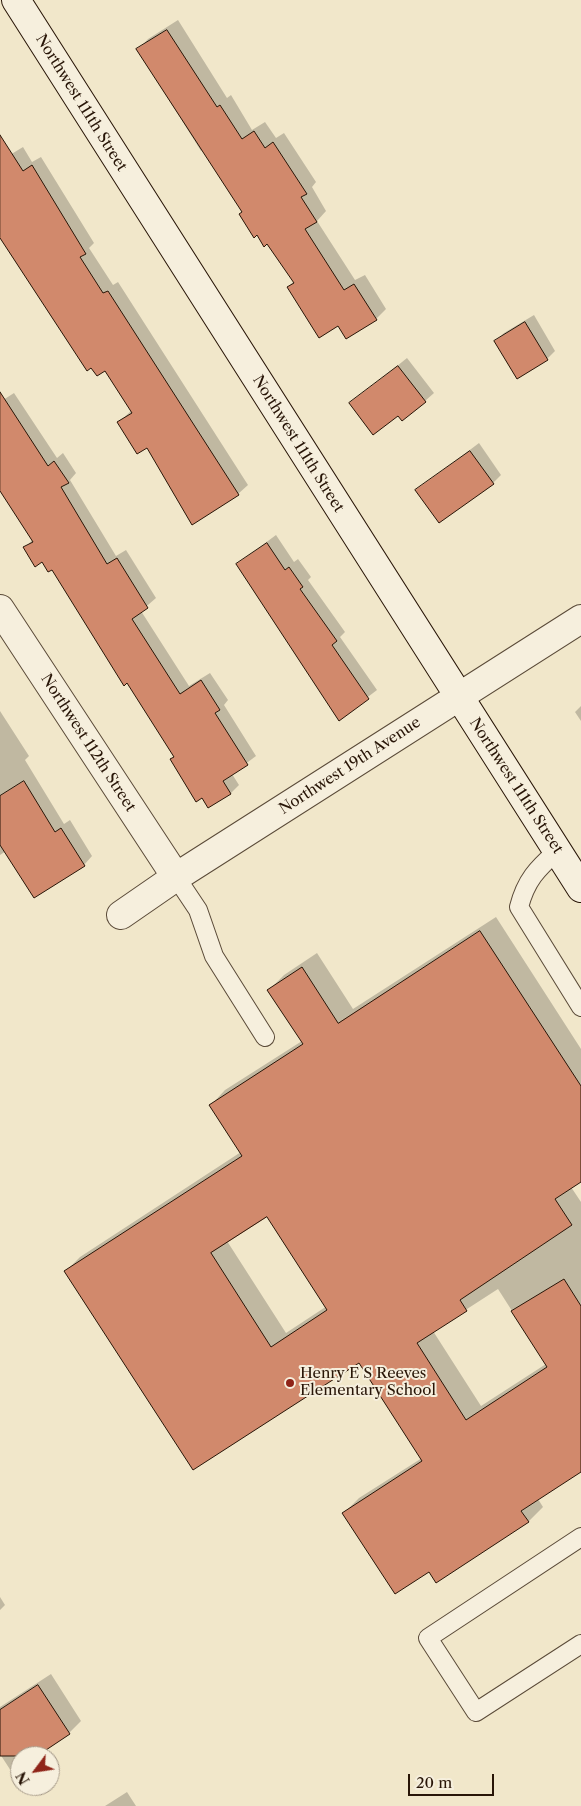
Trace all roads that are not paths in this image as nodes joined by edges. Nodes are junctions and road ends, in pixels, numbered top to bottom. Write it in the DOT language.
graph roads {
  1 [pos="16,0"];
  2 [pos="0,609"];
  3 [pos="581,620"];
  4 [pos="458,696"];
  5 [pos="557,851"];
  6 [pos="176,877"];
  7 [pos="581,888"];
  8 [pos="121,915"];
  9 [pos="581,1007"];
  10 [pos="265,1037"];
  11 [pos="581,1537"];
  12 [pos="581,1644"];
  1 -- 4 [label="street, Northwest 111th Street"];
  2 -- 6 [label="street, Northwest 112th Street"];
  3 -- 4 [label="street, Northwest 19th Avenue"];
  4 -- 5 [label="street, Northwest 111th Street"];
  4 -- 6 [label="street, Northwest 19th Avenue"];
  5 -- 7 [label="street, Northwest 111th Street"];
  5 -- 9 [label="lane"];
  6 -- 8 [label="street, Northwest 19th Avenue"];
  6 -- 10 [label="lane"];
  11 -- 12 [label="lane"];
}
